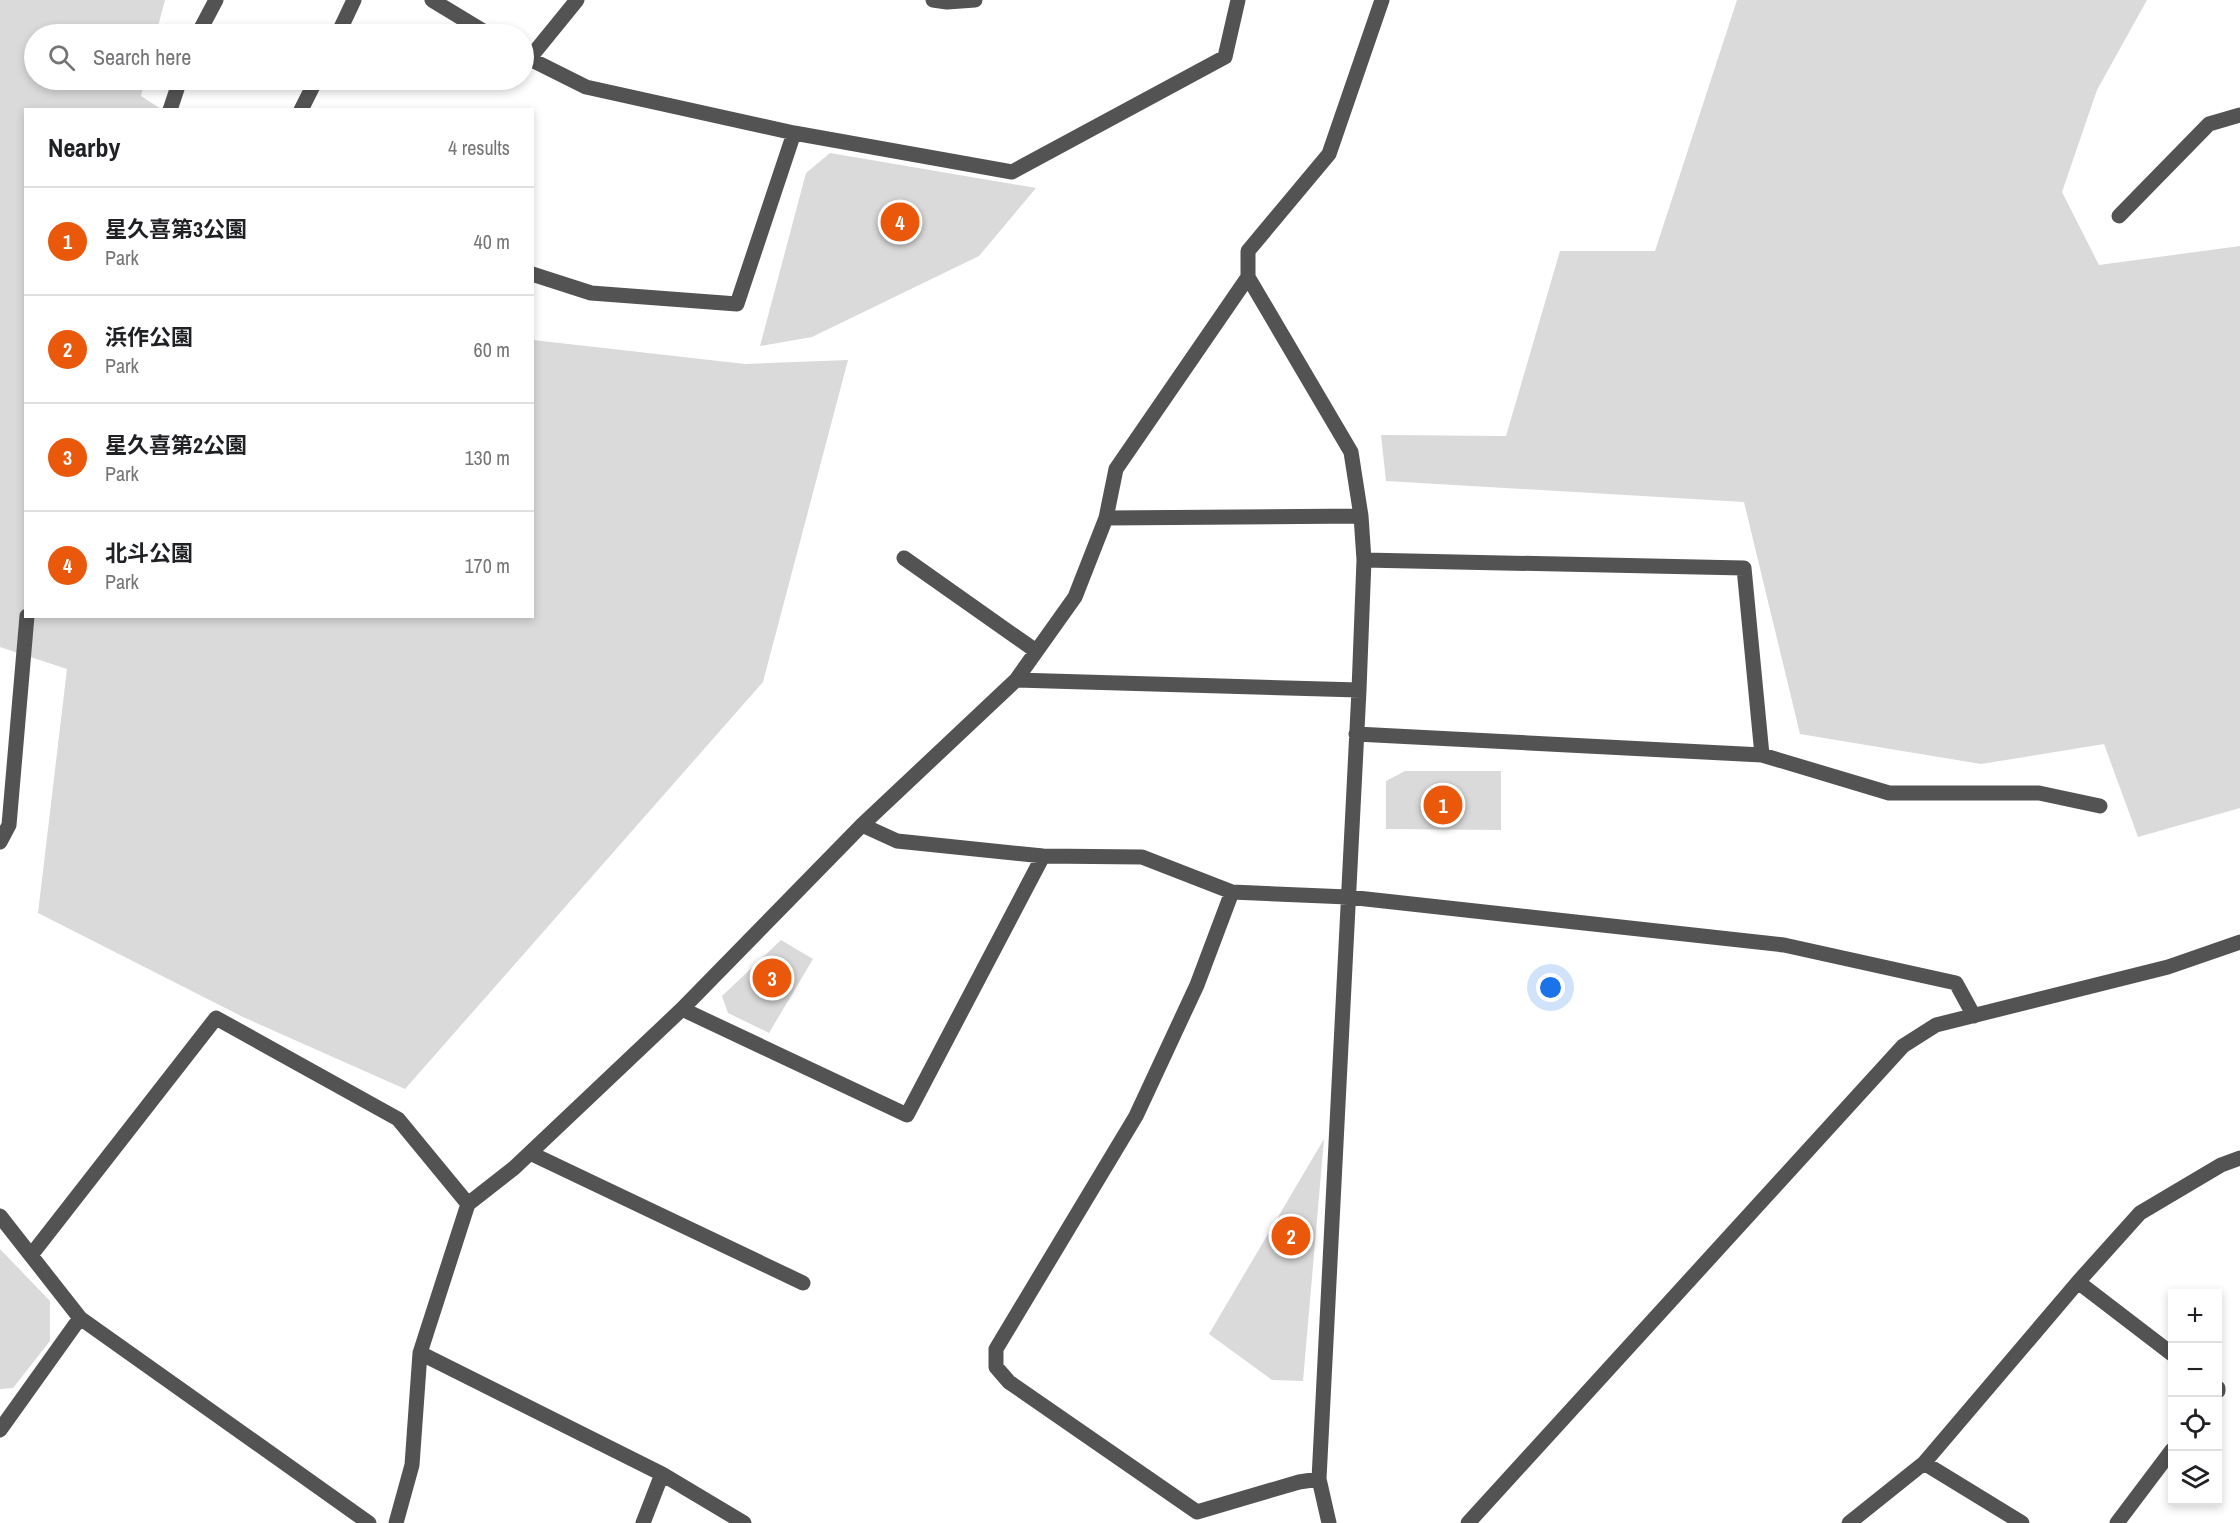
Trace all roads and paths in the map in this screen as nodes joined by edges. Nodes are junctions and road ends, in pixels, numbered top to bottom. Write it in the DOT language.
graph roads {
  1 [pos="216,0"];
  2 [pos="354,0"];
  3 [pos="432,0"];
  4 [pos="577,0"];
  5 [pos="933,0"];
  6 [pos="975,0"];
  7 [pos="1238,0"];
  8 [pos="1383,0"];
  9 [pos="203,24"];
  10 [pos="343,24"];
  11 [pos="472,24"];
  12 [pos="534,49"];
  13 [pos="534,62"];
  14 [pos="177,90"];
  15 [pos="311,90"];
  16 [pos="171,108"];
  17 [pos="302,108"];
  18 [pos="2240,115"];
  19 [pos="794,133"];
  20 [pos="2119,216"];
  21 [pos="534,275"];
  22 [pos="1248,277"];
  23 [pos="1361,516"];
  24 [pos="1106,518"];
  25 [pos="904,558"];
  26 [pos="1364,560"];
  27 [pos="27,618"];
  28 [pos="1036,651"];
  29 [pos="1016,680"];
  30 [pos="1359,690"];
  31 [pos="1356,734"];
  32 [pos="1762,756"];
  33 [pos="2100,806"];
  34 [pos="862,825"];
  35 [pos="0,842"];
  36 [pos="1043,856"];
  37 [pos="1232,892"];
  38 [pos="1348,897"];
  39 [pos="2240,942"];
  40 [pos="682,1009"];
  41 [pos="1974,1016"];
  42 [pos="530,1153"];
  43 [pos="2240,1158"];
  44 [pos="468,1204"];
  45 [pos="0,1216"];
  46 [pos="32,1254"];
  47 [pos="2078,1282"];
  48 [pos="802,1284"];
  49 [pos="81,1318"];
  50 [pos="2168,1351"];
  51 [pos="420,1353"];
  52 [pos="3,1421"];
  53 [pos="2171,1451"];
  54 [pos="1924,1463"];
  55 [pos="662,1474"];
  56 [pos="1320,1479"];
  57 [pos="369,1523"];
  58 [pos="396,1523"];
  59 [pos="643,1523"];
  60 [pos="744,1523"];
  61 [pos="1329,1523"];
  62 [pos="1468,1523"];
  63 [pos="1849,1523"];
  64 [pos="2022,1523"];
  65 [pos="2117,1523"];
  1 -- 9 [label="street"];
  2 -- 10 [label="street"];
  3 -- 11 [label="street"];
  4 -- 12 [label="street"];
  5 -- 6 [label="street"];
  7 -- 19 [label="street"];
  8 -- 22 [label="street"];
  13 -- 19 [label="street"];
  14 -- 16 [label="street"];
  15 -- 17 [label="street"];
  18 -- 20 [label="street"];
  19 -- 21 [label="street"];
  22 -- 23 [label="street"];
  22 -- 24 [label="street"];
  23 -- 24 [label="street"];
  23 -- 26 [label="street"];
  24 -- 28 [label="street"];
  25 -- 28 [label="street"];
  26 -- 30 [label="street"];
  26 -- 32 [label="street"];
  27 -- 35 [label="street"];
  28 -- 29 [label="street"];
  29 -- 30 [label="street"];
  29 -- 34 [label="street"];
  30 -- 31 [label="street"];
  31 -- 32 [label="street"];
  31 -- 38 [label="street"];
  32 -- 33 [label="street"];
  34 -- 36 [label="street"];
  34 -- 40 [label="street"];
  36 -- 37 [label="street"];
  36 -- 40 [label="street"];
  37 -- 38 [label="street"];
  37 -- 56 [label="street"];
  38 -- 41 [label="street"];
  38 -- 56 [label="street"];
  39 -- 41 [label="street"];
  40 -- 42 [label="street"];
  41 -- 62 [label="street"];
  42 -- 44 [label="street"];
  42 -- 48 [label="street"];
  43 -- 47 [label="street"];
  44 -- 46 [label="street"];
  44 -- 51 [label="street"];
  45 -- 46 [label="street"];
  46 -- 49 [label="street"];
  47 -- 50 [label="street"];
  47 -- 54 [label="street"];
  49 -- 52 [label="street"];
  49 -- 57 [label="street"];
  51 -- 55 [label="street"];
  51 -- 58 [label="street"];
  53 -- 65 [label="street"];
  54 -- 63 [label="street"];
  54 -- 64 [label="street"];
  55 -- 59 [label="street"];
  55 -- 60 [label="street"];
  56 -- 61 [label="street"];
}
